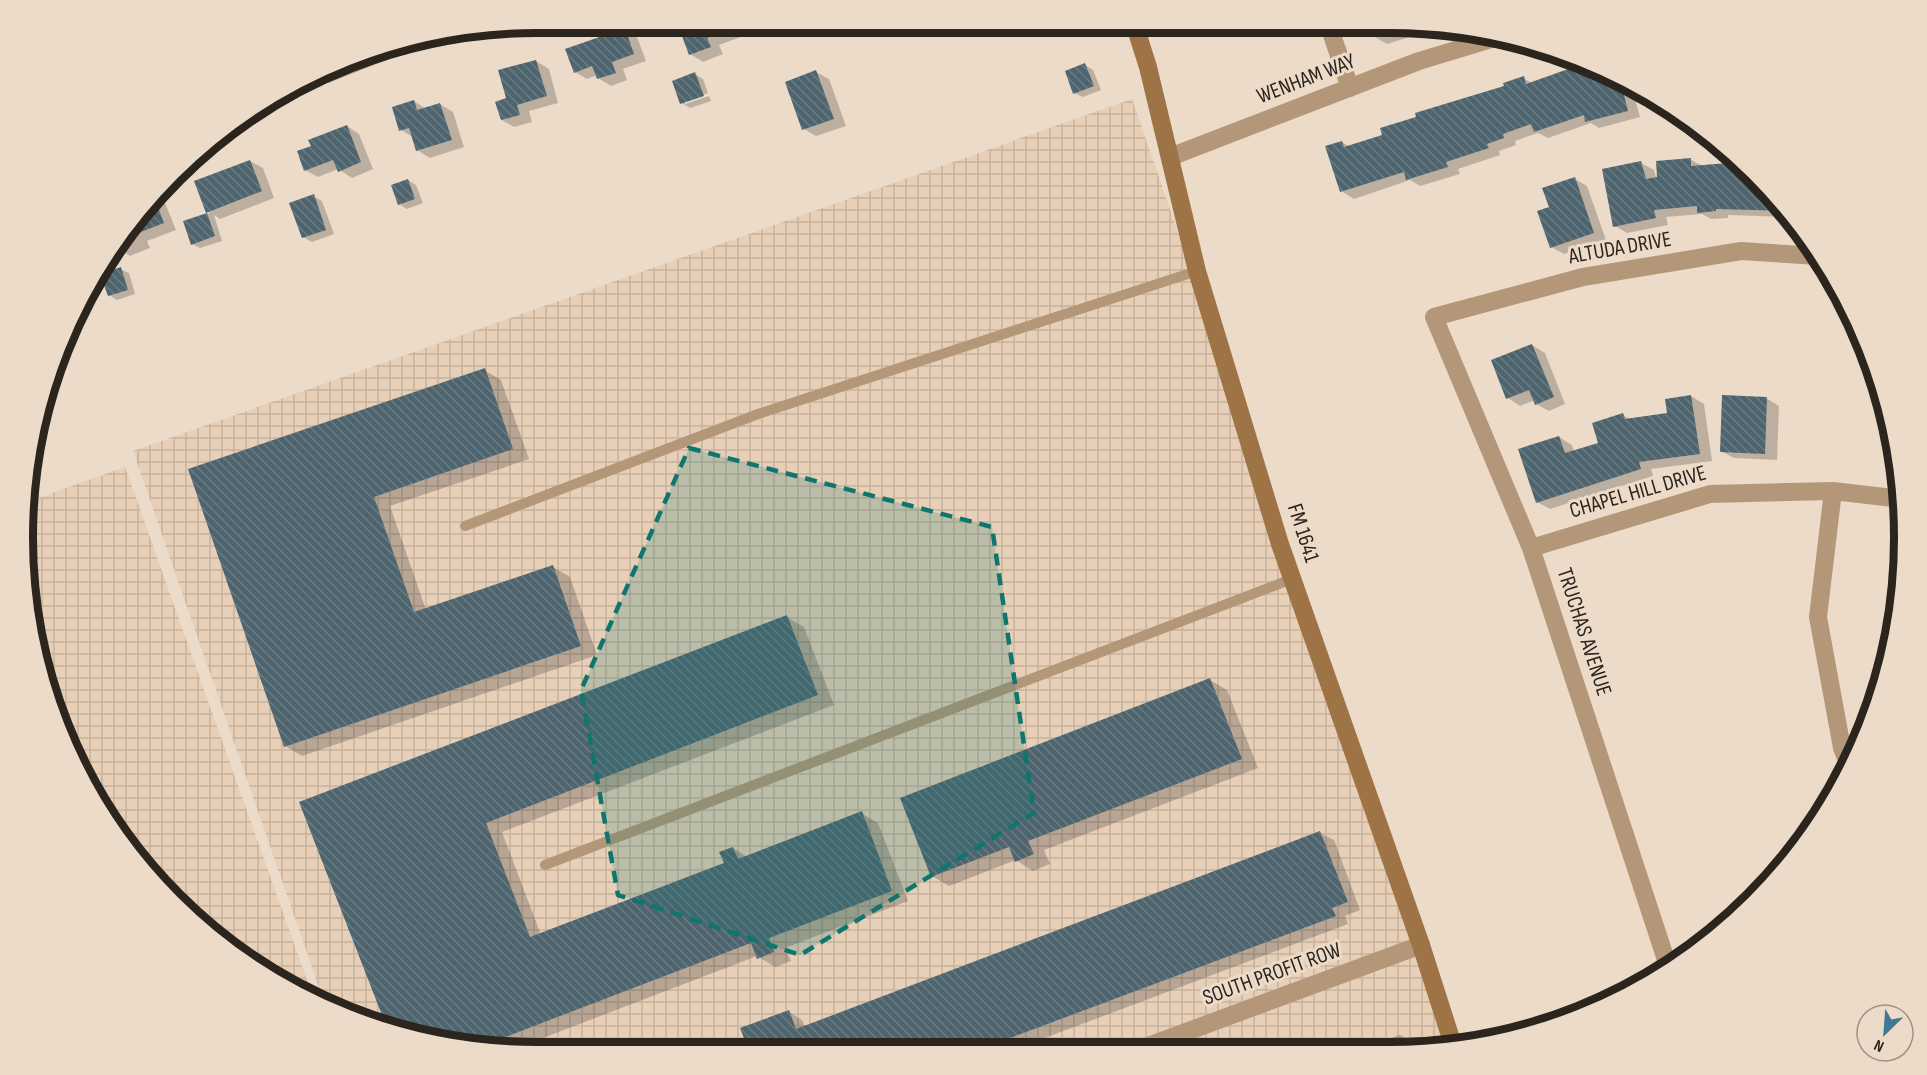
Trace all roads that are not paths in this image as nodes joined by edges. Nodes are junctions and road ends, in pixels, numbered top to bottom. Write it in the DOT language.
graph roads {
  1 [pos="1137,33"];
  2 [pos="1331,33"];
  3 [pos="1482,42"];
  4 [pos="1350,88"];
  5 [pos="1170,157"];
  6 [pos="1808,255"];
  7 [pos="1197,272"];
  8 [pos="1434,317"];
  9 [pos="1833,491"];
  10 [pos="1892,498"];
  11 [pos="465,526"];
  12 [pos="1531,548"];
  13 [pos="1292,579"];
  14 [pos="1845,755"];
  15 [pos="545,865"];
  16 [pos="1421,945"];
  17 [pos="1666,959"];
  18 [pos="1451,1038"];
  19 [pos="1159,1042"];
  1 -- 5 [label="main road, FM 1641 / FM 1641"];
  2 -- 4 [label="street"];
  3 -- 4 [label="street, WENHAM WAY"];
  4 -- 5 [label="street, WENHAM WAY"];
  5 -- 7 [label="main road, FM 1641 / FM 1641"];
  6 -- 8 [label="street, ALTUDA DRIVE"];
  7 -- 11 [label="lane"];
  7 -- 13 [label="main road, FM 1641 / FM 1641"];
  8 -- 12 [label="street, TRUCHAS AVENUE"];
  9 -- 10 [label="street, CHAPEL HILL DRIVE"];
  9 -- 12 [label="street, CHAPEL HILL DRIVE"];
  9 -- 14 [label="street"];
  12 -- 17 [label="street, TRUCHAS AVENUE"];
  13 -- 15 [label="lane"];
  13 -- 16 [label="main road, FM 1641 / FM 1641"];
  16 -- 18 [label="main road, FM 1641 / FM 1641"];
  16 -- 19 [label="street, SOUTH PROFIT ROW"];
}
